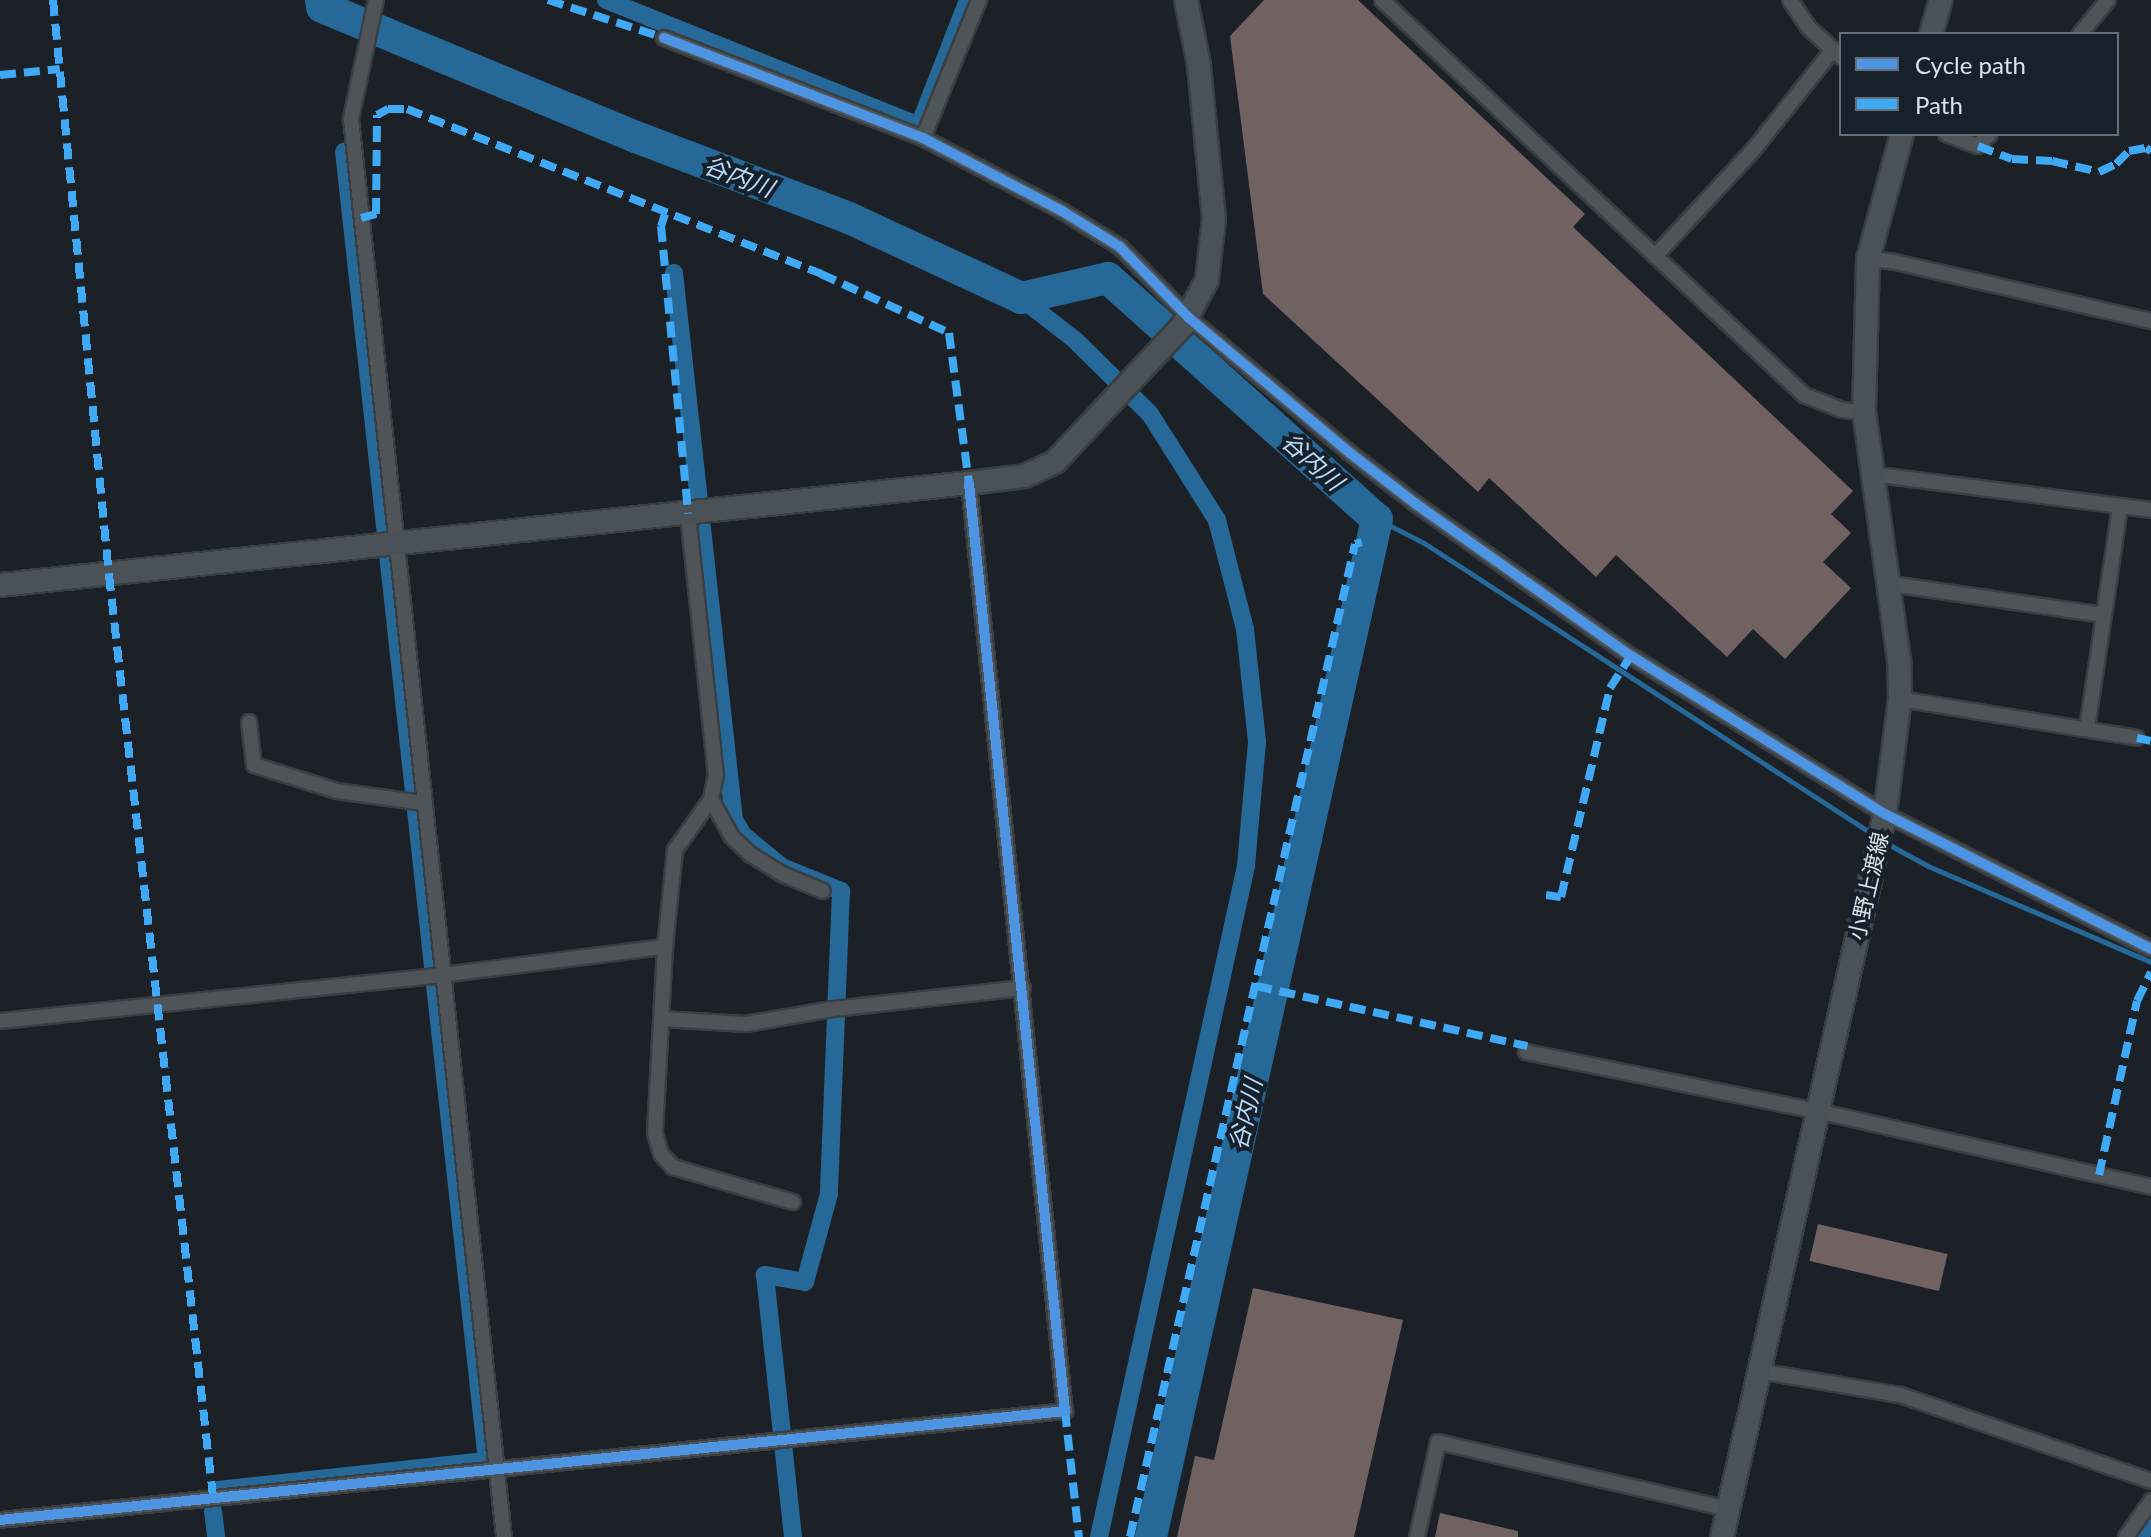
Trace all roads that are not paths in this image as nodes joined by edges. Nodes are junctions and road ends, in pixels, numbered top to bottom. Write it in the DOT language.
graph roads {
  1 [pos="376,0"];
  2 [pos="979,0"];
  3 [pos="1186,0"];
  4 [pos="1382,0"];
  5 [pos="1790,0"];
  6 [pos="1941,0"];
  7 [pos="2108,0"];
  8 [pos="1932,32"];
  9 [pos="2082,32"];
  10 [pos="664,38"];
  11 [pos="1836,54"];
  12 [pos="1901,136"];
  13 [pos="1951,136"];
  14 [pos="1988,136"];
  15 [pos="923,138"];
  16 [pos="1656,255"];
  17 [pos="1868,259"];
  18 [pos="2151,321"];
  19 [pos="1186,322"];
  20 [pos="1864,412"];
  21 [pos="1871,474"];
  22 [pos="969,483"];
  23 [pos="2120,507"];
  24 [pos="2151,510"];
  25 [pos="688,514"];
  26 [pos="396,544"];
  27 [pos="1891,584"];
  28 [pos="0,585"];
  29 [pos="2104,615"];
  30 [pos="1900,699"];
  31 [pos="249,722"];
  32 [pos="2087,729"];
  33 [pos="2137,738"];
  34 [pos="711,799"];
  35 [pos="424,803"];
  36 [pos="1885,814"];
  37 [pos="823,891"];
  38 [pos="665,947"];
  39 [pos="2151,949"];
  40 [pos="442,975"];
  41 [pos="1023,988"];
  42 [pos="662,1019"];
  43 [pos="0,1021"];
  44 [pos="1526,1052"];
  45 [pos="1817,1111"];
  46 [pos="2151,1187"];
  47 [pos="793,1202"];
  48 [pos="1759,1371"];
  49 [pos="496,1467"];
  50 [pos="2151,1481"];
  51 [pos="2151,1501"];
  52 [pos="1729,1509"];
  53 [pos="0,1520"];
  54 [pos="504,1537"];
  55 [pos="1417,1537"];
  56 [pos="1722,1537"];
  57 [pos="2126,1537"];
  1 -- 26 [label="street"];
  2 -- 15 [label="street"];
  3 -- 19 [label="street"];
  4 -- 16 [label="street"];
  5 -- 11 [label="street"];
  6 -- 8 [label="street"];
  7 -- 9 [label="street"];
  10 -- 15 [label="street"];
  11 -- 16 [label="street"];
  12 -- 17 [label="street, 小野上渡線"];
  13 -- 14 [label="street"];
  15 -- 19 [label="street"];
  16 -- 20 [label="street"];
  17 -- 18 [label="street"];
  17 -- 20 [label="street, 小野上渡線"];
  19 -- 22 [label="street"];
  19 -- 36 [label="street"];
  20 -- 21 [label="street, 小野上渡線"];
  21 -- 23 [label="street"];
  21 -- 27 [label="street, 小野上渡線"];
  22 -- 25 [label="street"];
  22 -- 41 [label="street"];
  23 -- 24 [label="street"];
  23 -- 29 [label="street"];
  25 -- 26 [label="street"];
  25 -- 34 [label="street"];
  26 -- 28 [label="street"];
  26 -- 35 [label="street"];
  27 -- 29 [label="street"];
  27 -- 30 [label="street, 小野上渡線"];
  29 -- 32 [label="street"];
  30 -- 32 [label="street"];
  30 -- 36 [label="street, 小野上渡線"];
  31 -- 35 [label="street"];
  32 -- 33 [label="street"];
  34 -- 37 [label="street"];
  34 -- 38 [label="street"];
  35 -- 40 [label="street"];
  36 -- 39 [label="street"];
  36 -- 45 [label="street, 小野上渡線"];
  38 -- 40 [label="street"];
  38 -- 42 [label="street"];
  40 -- 43 [label="street"];
  40 -- 49 [label="street"];
  41 -- 42 [label="street"];
  41 -- 49 [label="street"];
  42 -- 47 [label="street"];
  44 -- 45 [label="street"];
  45 -- 46 [label="street"];
  45 -- 48 [label="street, 小野上渡線"];
  48 -- 50 [label="street"];
  48 -- 52 [label="street, 小野上渡線"];
  49 -- 53 [label="street"];
  49 -- 54 [label="street"];
  51 -- 57 [label="street"];
  52 -- 55 [label="street"];
  52 -- 56 [label="street, 小野上渡線"];
}
